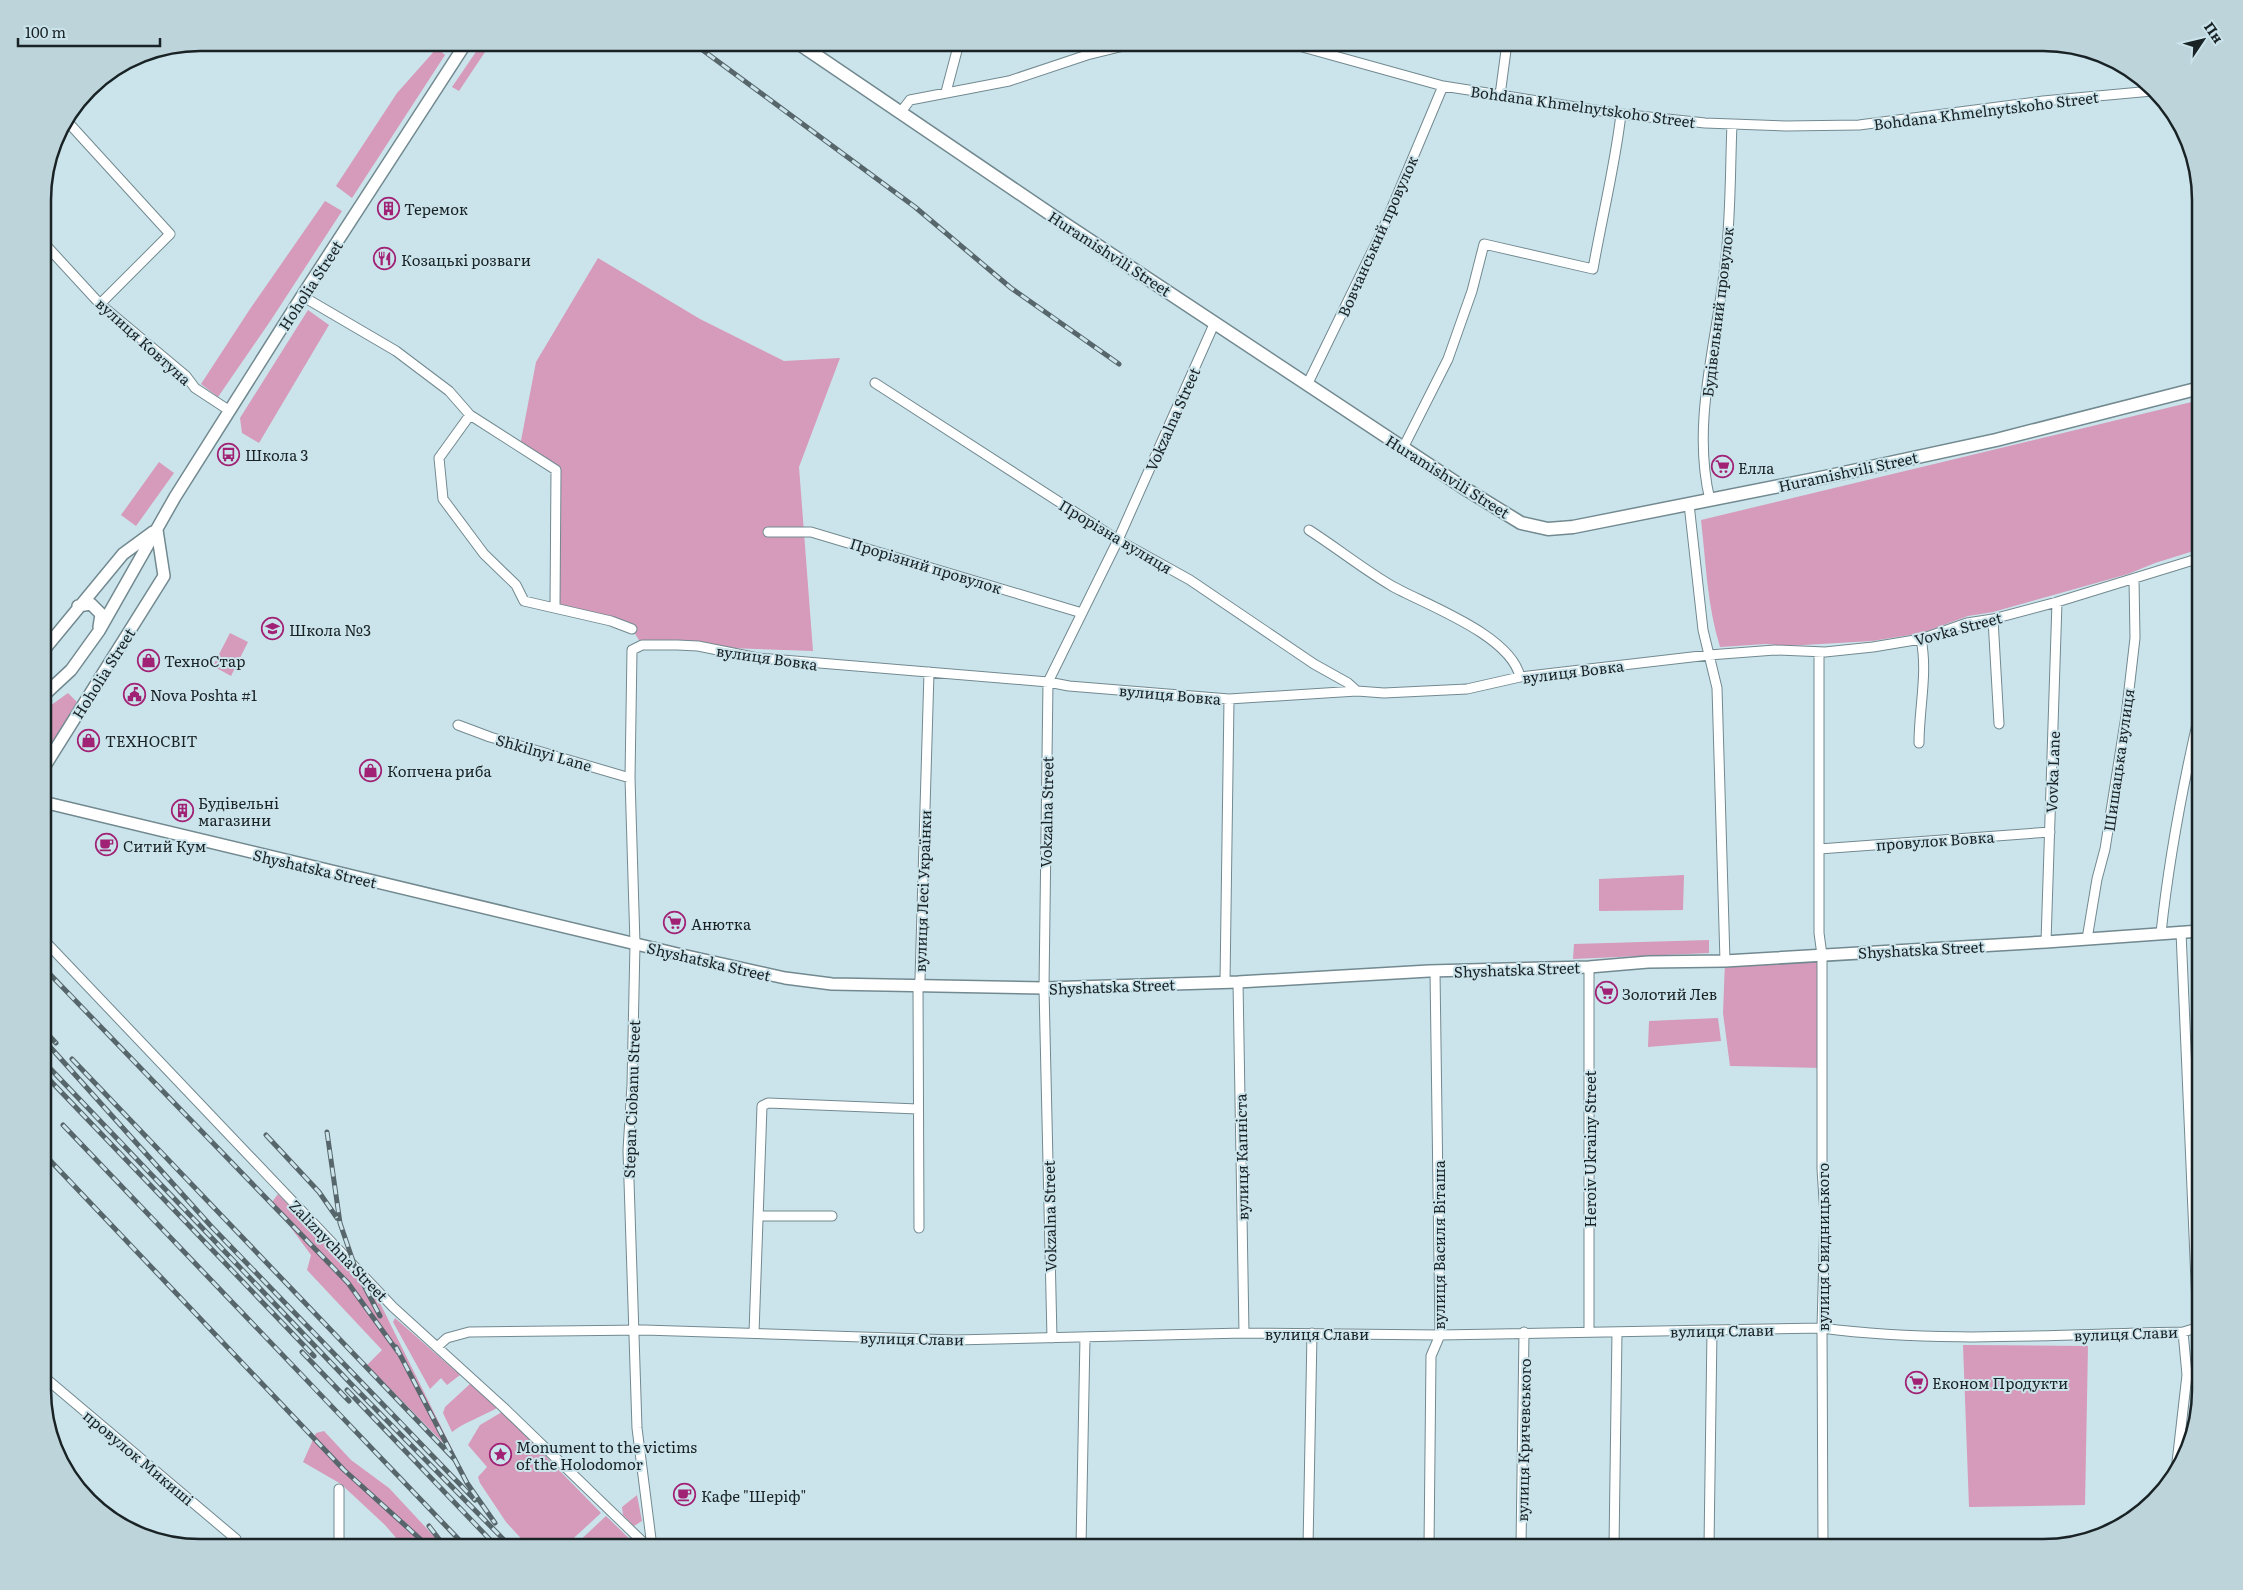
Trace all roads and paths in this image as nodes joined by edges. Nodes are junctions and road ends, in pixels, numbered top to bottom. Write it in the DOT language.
graph roads {
  1 [pos="1321,51"];
  2 [pos="1506,51"];
  3 [pos="460,52"];
  4 [pos="812,52"];
  5 [pos="957,52"];
  6 [pos="1103,52"];
  7 [pos="1443,86"];
  8 [pos="946,92"];
  9 [pos="2144,92"];
  10 [pos="1500,95"];
  11 [pos="900,112"];
  12 [pos="1622,114"];
  13 [pos="1732,124"];
  14 [pos="71,126"];
  15 [pos="52,252"];
  16 [pos="302,296"];
  17 [pos="100,304"];
  18 [pos="1215,322"];
  19 [pos="875,383"];
  20 [pos="1307,385"];
  21 [pos="2192,390"];
  22 [pos="230,411"];
  23 [pos="470,415"];
  24 [pos="1403,448"];
  25 [pos="1710,500"];
  26 [pos="1689,504"];
  27 [pos="157,530"];
  28 [pos="1309,530"];
  29 [pos="768,532"];
  30 [pos="1118,540"];
  31 [pos="2192,561"];
  32 [pos="137,565"];
  33 [pos="164,576"];
  34 [pos="2134,579"];
  35 [pos="2057,602"];
  36 [pos="78,606"];
  37 [pos="555,607"];
  38 [pos="1082,612"];
  39 [pos="1993,619"];
  40 [pos="632,629"];
  41 [pos="99,631"];
  42 [pos="52,639"];
  43 [pos="1921,639"];
  44 [pos="632,650"];
  45 [pos="1819,652"];
  46 [pos="1709,655"];
  47 [pos="929,672"];
  48 [pos="1520,677"];
  49 [pos="1048,682"];
  50 [pos="52,688"];
  51 [pos="1356,690"];
  52 [pos="1228,699"];
  53 [pos="1999,724"];
  54 [pos="458,725"];
  55 [pos="1919,743"];
  56 [pos="2192,744"];
  57 [pos="52,755"];
  58 [pos="630,778"];
  59 [pos="52,804"];
  60 [pos="2050,832"];
  61 [pos="1819,849"];
  62 [pos="2192,931"];
  63 [pos="2181,932"];
  64 [pos="2161,933"];
  65 [pos="2087,939"];
  66 [pos="2046,942"];
  67 [pos="635,944"];
  68 [pos="52,949"];
  69 [pos="1821,951"];
  70 [pos="1725,961"];
  71 [pos="1590,967"];
  72 [pos="1435,971"];
  73 [pos="1224,982"];
  74 [pos="1238,982"];
  75 [pos="918,987"];
  76 [pos="1044,988"];
  77 [pos="918,1109"];
  78 [pos="2192,1173"];
  79 [pos="758,1216"];
  80 [pos="832,1216"];
  81 [pos="919,1228"];
  82 [pos="1822,1328"];
  83 [pos="2192,1329"];
  84 [pos="634,1330"];
  85 [pos="1712,1330"];
  86 [pos="1524,1332"];
  87 [pos="1589,1332"];
  88 [pos="1617,1332"];
  89 [pos="2183,1332"];
  90 [pos="754,1333"];
  91 [pos="1244,1333"];
  92 [pos="1312,1333"];
  93 [pos="1440,1334"];
  94 [pos="1085,1337"];
  95 [pos="1052,1338"];
  96 [pos="436,1347"];
  97 [pos="52,1384"];
  98 [pos="2178,1451"];
  99 [pos="339,1489"];
  100 [pos="236,1539"];
  101 [pos="339,1539"];
  102 [pos="639,1539"];
  103 [pos="651,1539"];
  104 [pos="1081,1539"];
  105 [pos="1308,1539"];
  106 [pos="1429,1539"];
  107 [pos="1522,1539"];
  108 [pos="1614,1539"];
  109 [pos="1709,1539"];
  110 [pos="1823,1539"];
  1 -- 7 [label="street, Bohdana Khmelnytskoho Street"];
  2 -- 10 [label="street"];
  3 -- 16 [label="street, Hoholia Street"];
  4 -- 11 [label="main road, Huramishvili Street"];
  5 -- 8 [label="street"];
  6 -- 8 [label="street"];
  7 -- 10 [label="street, Bohdana Khmelnytskoho Street"];
  7 -- 20 [label="street, Вовчанський провулок"];
  8 -- 11 [label="street"];
  9 -- 13 [label="street, Bohdana Khmelnytskoho Street"];
  10 -- 12 [label="street, Bohdana Khmelnytskoho Street"];
  11 -- 18 [label="main road, Huramishvili Street"];
  12 -- 13 [label="street, Bohdana Khmelnytskoho Street"];
  12 -- 24 [label="street"];
  13 -- 25 [label="street, Будівельний провулок"];
  14 -- 17 [label="street"];
  15 -- 17 [label="street, вулиця Ковтуна"];
  16 -- 22 [label="street, Hoholia Street"];
  16 -- 23 [label="street"];
  17 -- 22 [label="street, вулиця Ковтуна"];
  18 -- 20 [label="main road, Huramishvili Street"];
  18 -- 30 [label="street, Vokzalna Street"];
  19 -- 30 [label="street, Прорізна вулиця"];
  20 -- 24 [label="main road, Huramishvili Street"];
  21 -- 25 [label="main road, Huramishvili Street"];
  22 -- 27 [label="street, Hoholia Street"];
  23 -- 37 [label="street"];
  23 -- 37 [label="street"];
  24 -- 26 [label="main road, Huramishvili Street"];
  25 -- 26 [label="main road, Huramishvili Street"];
  26 -- 46 [label="street"];
  27 -- 32 [label="street, Hoholia Street"];
  27 -- 33 [label="street"];
  27 -- 36 [label="street, Hoholia Street"];
  28 -- 48 [label="street"];
  29 -- 38 [label="street, Прорізний провулок"];
  30 -- 38 [label="street, Vokzalna Street"];
  30 -- 51 [label="street, Прорізна вулиця"];
  31 -- 34 [label="street, Vovka Street"];
  32 -- 33 [label="street"];
  32 -- 41 [label="street, Hoholia Street"];
  33 -- 57 [label="street, Hoholia Street"];
  34 -- 35 [label="street, Vovka Street"];
  34 -- 65 [label="street, Шишацька вулиця"];
  35 -- 39 [label="street, Vovka Street"];
  35 -- 60 [label="street, Vovka Lane"];
  36 -- 41 [label="street, Hoholia Street"];
  36 -- 42 [label="street"];
  37 -- 40 [label="street"];
  38 -- 49 [label="street, Vokzalna Street"];
  39 -- 43 [label="street, Vovka Street"];
  39 -- 53 [label="street"];
  41 -- 50 [label="street, Hoholia Street"];
  43 -- 45 [label="street, Vovka Street"];
  43 -- 55 [label="street"];
  44 -- 47 [label="street, вулиця Вовка"];
  44 -- 58 [label="street, Stepan Ciobanu Street"];
  45 -- 46 [label="street, Vovka Street"];
  45 -- 61 [label="street, вулиця Свидницького"];
  46 -- 48 [label="street, вулиця Вовка"];
  46 -- 70 [label="street"];
  47 -- 49 [label="street, вулиця Вовка"];
  47 -- 75 [label="street, вулиця Лесі Українки"];
  48 -- 51 [label="street, вулиця Вовка"];
  49 -- 52 [label="street, вулиця Вовка"];
  49 -- 76 [label="street, Vokzalna Street"];
  51 -- 52 [label="street, вулиця Вовка"];
  52 -- 73 [label="street"];
  54 -- 58 [label="street, Shkilnyi Lane"];
  56 -- 64 [label="street"];
  58 -- 67 [label="street, Stepan Ciobanu Street"];
  59 -- 67 [label="street, Shyshatska Street"];
  60 -- 61 [label="street, провулок Вовка"];
  60 -- 66 [label="street, Vovka Lane"];
  61 -- 69 [label="street, вулиця Свидницького"];
  62 -- 63 [label="street, Shyshatska Street"];
  63 -- 64 [label="street, Shyshatska Street"];
  63 -- 78 [label="street"];
  64 -- 65 [label="street, Shyshatska Street"];
  65 -- 66 [label="street, Shyshatska Street"];
  66 -- 69 [label="street, Shyshatska Street"];
  67 -- 75 [label="street, Shyshatska Street"];
  67 -- 84 [label="street, Stepan Ciobanu Street"];
  68 -- 96 [label="street, Zaliznychna Street"];
  69 -- 70 [label="street, Shyshatska Street"];
  69 -- 82 [label="street, вулиця Свидницького"];
  70 -- 71 [label="street, Shyshatska Street"];
  71 -- 72 [label="street, Shyshatska Street"];
  71 -- 87 [label="street, Heroiv Ukrainy Street"];
  72 -- 74 [label="street, Shyshatska Street"];
  72 -- 93 [label="street, вулиця Василя Віташа"];
  73 -- 74 [label="street, Shyshatska Street"];
  73 -- 76 [label="street, Shyshatska Street"];
  74 -- 91 [label="street, вулиця Капніста"];
  75 -- 76 [label="street, Shyshatska Street"];
  75 -- 77 [label="street, вулиця Лесі Українки"];
  76 -- 95 [label="street, Vokzalna Street"];
  77 -- 79 [label="street"];
  77 -- 81 [label="street, вулиця Лесі Українки"];
  79 -- 80 [label="street"];
  79 -- 90 [label="street"];
  82 -- 85 [label="street, вулиця Слави"];
  82 -- 89 [label="street, вулиця Слави"];
  82 -- 110 [label="street, вулиця Свидницького"];
  83 -- 89 [label="street, вулиця Слави"];
  84 -- 90 [label="street, вулиця Слави"];
  84 -- 96 [label="street, вулиця Слави"];
  84 -- 103 [label="street, Stepan Ciobanu Street"];
  85 -- 88 [label="street, вулиця Слави"];
  85 -- 109 [label="street"];
  86 -- 87 [label="street, вулиця Слави"];
  86 -- 93 [label="street, вулиця Слави"];
  86 -- 107 [label="street, вулиця Кричевського"];
  87 -- 88 [label="street, вулиця Слави"];
  88 -- 108 [label="street"];
  89 -- 98 [label="street"];
  90 -- 95 [label="street, вулиця Слави"];
  91 -- 92 [label="street, вулиця Слави"];
  91 -- 94 [label="street, вулиця Слави"];
  92 -- 93 [label="street, вулиця Слави"];
  92 -- 105 [label="street"];
  93 -- 106 [label="street, вулиця Василя Віташа"];
  94 -- 95 [label="street, вулиця Слави"];
  94 -- 104 [label="street"];
  96 -- 102 [label="street, Zaliznychna Street"];
  97 -- 100 [label="street, провулок Микиші"];
  99 -- 101 [label="street"];
}
